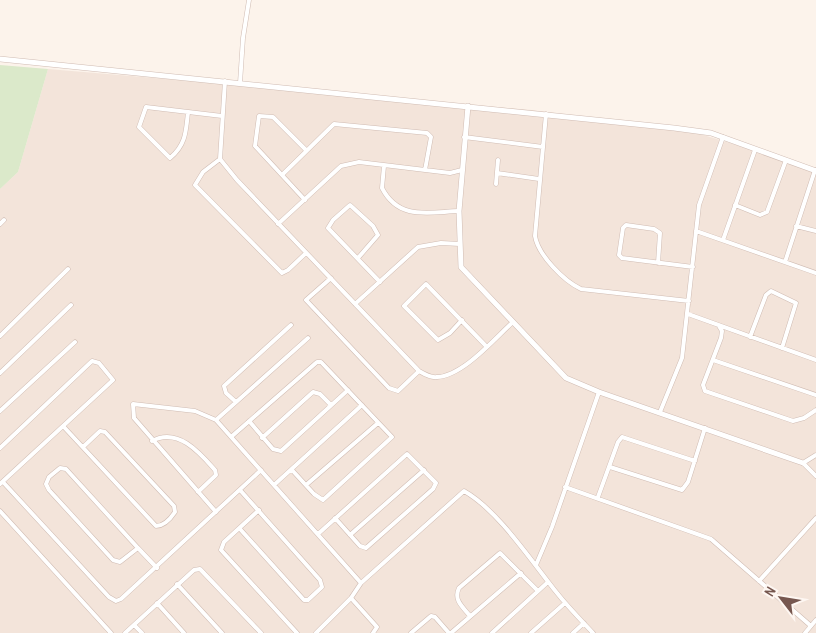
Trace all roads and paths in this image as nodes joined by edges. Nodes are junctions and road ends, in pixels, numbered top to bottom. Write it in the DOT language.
graph roads {
  1 [pos="249,0"];
  2 [pos="0,59"];
  3 [pos="225,81"];
  4 [pos="240,83"];
  5 [pos="468,106"];
  6 [pos="188,112"];
  7 [pos="546,114"];
  8 [pos="222,116"];
  9 [pos="464,137"];
  10 [pos="723,137"];
  11 [pos="543,147"];
  12 [pos="306,150"];
  13 [pos="755,150"];
  14 [pos="220,159"];
  15 [pos="498,160"];
  16 [pos="786,160"];
  17 [pos="384,166"];
  18 [pos="425,170"];
  19 [pos="462,170"];
  20 [pos="815,171"];
  21 [pos="497,173"];
  22 [pos="282,175"];
  23 [pos="539,179"];
  24 [pos="496,184"];
  25 [pos="305,200"];
  26 [pos="735,205"];
  27 [pos="459,211"];
  28 [pos="4,220"];
  29 [pos="0,224"];
  30 [pos="278,224"];
  31 [pos="796,226"];
  32 [pos="696,231"];
  33 [pos="816,231"];
  34 [pos="723,240"];
  35 [pos="460,244"];
  36 [pos="306,253"];
  37 [pos="358,258"];
  38 [pos="785,262"];
  39 [pos="658,263"];
  40 [pos="693,267"];
  41 [pos="68,269"];
  42 [pos="816,273"];
  43 [pos="330,278"];
  44 [pos="380,282"];
  45 [pos="689,301"];
  46 [pos="355,304"];
  47 [pos="71,305"];
  48 [pos="688,314"];
  49 [pos="462,320"];
  50 [pos="512,322"];
  51 [pos="292,325"];
  52 [pos="719,326"];
  53 [pos="0,336"];
  54 [pos="750,337"];
  55 [pos="308,338"];
  56 [pos="75,342"];
  57 [pos="486,346"];
  58 [pos="782,348"];
  59 [pos="713,360"];
  60 [pos="816,360"];
  61 [pos="418,371"];
  62 [pos="0,373"];
  63 [pos="348,390"];
  64 [pos="599,392"];
  65 [pos="816,395"];
  66 [pos="236,402"];
  67 [pos="331,405"];
  68 [pos="362,405"];
  69 [pos="816,410"];
  70 [pos="0,411"];
  71 [pos="660,412"];
  72 [pos="216,420"];
  73 [pos="249,422"];
  74 [pos="378,423"];
  75 [pos="63,426"];
  76 [pos="705,428"];
  77 [pos="231,437"];
  78 [pos="262,438"];
  79 [pos="152,441"];
  80 [pos="83,447"];
  81 [pos="0,448"];
  82 [pos="816,455"];
  83 [pos="695,461"];
  84 [pos="803,463"];
  85 [pos="610,467"];
  86 [pos="261,470"];
  87 [pos="292,470"];
  88 [pos="424,470"];
  89 [pos="816,476"];
  90 [pos="2,483"];
  91 [pos="274,485"];
  92 [pos="306,485"];
  93 [pos="565,487"];
  94 [pos="240,490"];
  95 [pos="198,492"];
  96 [pos="598,497"];
  97 [pos="258,510"];
  98 [pos="0,511"];
  99 [pos="216,512"];
  100 [pos="335,518"];
  101 [pos="816,518"];
  102 [pos="240,529"];
  103 [pos="318,534"];
  104 [pos="350,535"];
  105 [pos="138,548"];
  106 [pos="536,565"];
  107 [pos="157,568"];
  108 [pos="521,573"];
  109 [pos="760,580"];
  110 [pos="548,582"];
  111 [pos="360,583"];
  112 [pos="178,584"];
  113 [pos="538,591"];
  114 [pos="351,598"];
  115 [pos="157,603"];
  116 [pos="565,603"];
  117 [pos="470,616"];
  118 [pos="816,620"];
  119 [pos="584,623"];
  120 [pos="134,625"];
  121 [pos="811,626"];
  122 [pos="111,633"];
  123 [pos="125,633"];
  124 [pos="142,633"];
  125 [pos="184,633"];
  126 [pos="222,633"];
  127 [pos="261,633"];
  128 [pos="297,633"];
  129 [pos="316,633"];
  130 [pos="373,633"];
  131 [pos="412,633"];
  132 [pos="450,633"];
  133 [pos="492,633"];
  134 [pos="531,633"];
  135 [pos="573,633"];
  136 [pos="593,633"];
  137 [pos="805,633"];
  1 -- 4 [label="street"];
  2 -- 3 [label="street"];
  3 -- 4 [label="street"];
  3 -- 8 [label="street"];
  4 -- 5 [label="street"];
  5 -- 7 [label="street"];
  5 -- 9 [label="street"];
  6 -- 6 [label="street"];
  6 -- 8 [label="street"];
  7 -- 10 [label="street"];
  7 -- 11 [label="street"];
  8 -- 14 [label="street"];
  9 -- 11 [label="street"];
  9 -- 19 [label="street"];
  10 -- 13 [label="street"];
  10 -- 32 [label="street"];
  11 -- 23 [label="street"];
  12 -- 18 [label="street"];
  12 -- 22 [label="street"];
  12 -- 22 [label="street"];
  13 -- 16 [label="street"];
  13 -- 26 [label="street"];
  14 -- 30 [label="street"];
  14 -- 36 [label="street"];
  15 -- 21 [label="street"];
  16 -- 20 [label="street"];
  16 -- 26 [label="street"];
  17 -- 18 [label="street"];
  17 -- 25 [label="street"];
  17 -- 27 [label="street"];
  18 -- 19 [label="street"];
  19 -- 27 [label="street"];
  20 -- 31 [label="street"];
  21 -- 23 [label="street"];
  21 -- 24 [label="street"];
  22 -- 25 [label="street"];
  23 -- 45 [label="street"];
  25 -- 30 [label="street"];
  26 -- 34 [label="street"];
  27 -- 35 [label="street"];
  28 -- 29 [label="street"];
  30 -- 36 [label="street"];
  31 -- 33 [label="street"];
  31 -- 38 [label="street"];
  32 -- 34 [label="street"];
  32 -- 40 [label="street"];
  34 -- 38 [label="street"];
  35 -- 44 [label="street"];
  35 -- 50 [label="street"];
  36 -- 43 [label="street"];
  37 -- 37 [label="street"];
  37 -- 44 [label="street"];
  38 -- 42 [label="street"];
  39 -- 39 [label="street"];
  39 -- 40 [label="street"];
  40 -- 45 [label="street"];
  41 -- 53 [label="street"];
  43 -- 46 [label="street"];
  43 -- 61 [label="street"];
  44 -- 46 [label="street"];
  45 -- 48 [label="street"];
  46 -- 61 [label="street"];
  47 -- 62 [label="street"];
  48 -- 52 [label="street"];
  48 -- 71 [label="street"];
  49 -- 49 [label="street"];
  49 -- 57 [label="street"];
  50 -- 57 [label="street"];
  50 -- 64 [label="street"];
  51 -- 66 [label="street"];
  52 -- 54 [label="street"];
  52 -- 59 [label="street"];
  54 -- 58 [label="street"];
  54 -- 58 [label="street"];
  55 -- 66 [label="street"];
  56 -- 70 [label="street"];
  57 -- 61 [label="street"];
  58 -- 60 [label="street"];
  59 -- 65 [label="street"];
  59 -- 69 [label="street"];
  63 -- 67 [label="street"];
  63 -- 68 [label="street"];
  63 -- 73 [label="street"];
  64 -- 71 [label="street"];
  64 -- 93 [label="street"];
  66 -- 72 [label="street"];
  67 -- 78 [label="street"];
  67 -- 78 [label="street"];
  68 -- 74 [label="street"];
  68 -- 87 [label="street"];
  71 -- 76 [label="street"];
  72 -- 77 [label="street"];
  72 -- 79 [label="street"];
  73 -- 77 [label="street"];
  73 -- 78 [label="street"];
  74 -- 92 [label="street"];
  74 -- 92 [label="street"];
  75 -- 80 [label="street"];
  75 -- 81 [label="street"];
  75 -- 90 [label="street"];
  76 -- 83 [label="street"];
  76 -- 84 [label="street"];
  77 -- 86 [label="street"];
  79 -- 95 [label="street"];
  79 -- 95 [label="street"];
  80 -- 80 [label="street"];
  82 -- 84 [label="street"];
  83 -- 85 [label="street"];
  83 -- 85 [label="street"];
  84 -- 89 [label="street"];
  85 -- 96 [label="street"];
  86 -- 91 [label="street"];
  86 -- 94 [label="street"];
  87 -- 91 [label="street"];
  87 -- 92 [label="street"];
  88 -- 100 [label="street"];
  88 -- 104 [label="street"];
  88 -- 104 [label="street"];
  90 -- 107 [label="street"];
  91 -- 103 [label="street"];
  93 -- 96 [label="street"];
  93 -- 106 [label="street"];
  94 -- 97 [label="street"];
  94 -- 99 [label="street"];
  95 -- 99 [label="street"];
  96 -- 109 [label="street"];
  97 -- 102 [label="street"];
  97 -- 102 [label="street"];
  98 -- 122 [label="street"];
  99 -- 107 [label="street"];
  100 -- 103 [label="street"];
  100 -- 104 [label="street"];
  101 -- 109 [label="street"];
  102 -- 128 [label="street"];
  103 -- 111 [label="street"];
  105 -- 105 [label="street"];
  105 -- 107 [label="street"];
  106 -- 110 [label="street"];
  106 -- 111 [label="street"];
  108 -- 113 [label="street"];
  108 -- 117 [label="street"];
  108 -- 117 [label="street"];
  109 -- 121 [label="street"];
  110 -- 113 [label="street"];
  110 -- 116 [label="street"];
  111 -- 114 [label="street"];
  112 -- 115 [label="street"];
  112 -- 126 [label="street"];
  112 -- 127 [label="street"];
  113 -- 133 [label="street"];
  114 -- 129 [label="street"];
  114 -- 130 [label="street"];
  115 -- 120 [label="street"];
  115 -- 125 [label="street"];
  116 -- 119 [label="street"];
  116 -- 134 [label="street"];
  117 -- 132 [label="street"];
  118 -- 121 [label="street"];
  119 -- 135 [label="street"];
  119 -- 136 [label="street"];
  120 -- 123 [label="street"];
  120 -- 124 [label="street"];
  121 -- 137 [label="street"];
  131 -- 132 [label="street"];
}
